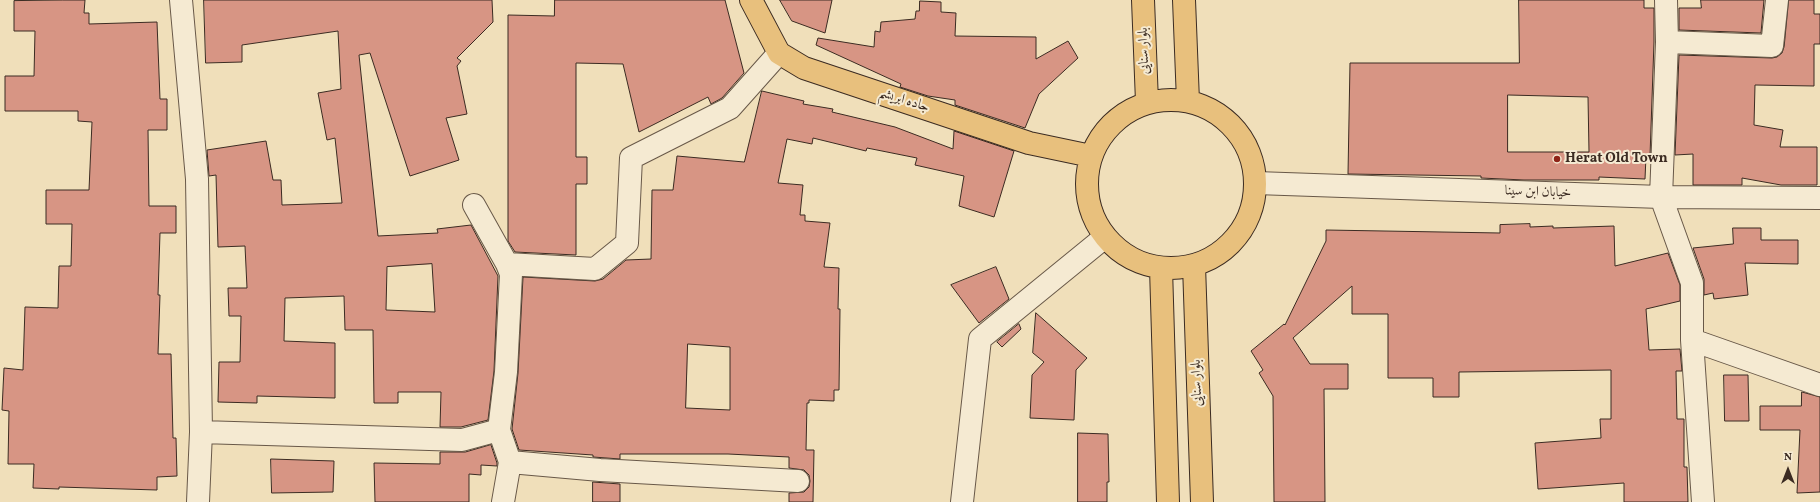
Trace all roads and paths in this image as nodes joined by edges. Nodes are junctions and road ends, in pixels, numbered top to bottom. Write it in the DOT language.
graph roads {
  1 [pos="181,0"];
  2 [pos="752,0"];
  3 [pos="1143,0"];
  4 [pos="1184,0"];
  5 [pos="1666,0"];
  6 [pos="1777,0"];
  7 [pos="1667,42"];
  8 [pos="779,53"];
  9 [pos="1188,101"];
  10 [pos="1147,102"];
  11 [pos="1091,156"];
  12 [pos="1256,183"];
  13 [pos="1661,197"];
  14 [pos="1820,198"];
  15 [pos="474,205"];
  16 [pos="1105,237"];
  17 [pos="507,264"];
  18 [pos="1194,265"];
  19 [pos="1161,268"];
  20 [pos="1692,340"];
  21 [pos="1820,385"];
  22 [pos="499,430"];
  23 [pos="201,432"];
  24 [pos="510,462"];
  25 [pos="798,481"];
  26 [pos="198,502"];
  27 [pos="502,502"];
  28 [pos="962,502"];
  29 [pos="1168,502"];
  30 [pos="1202,502"];
  31 [pos="1703,502"];
  1 -- 23 [label="street"];
  2 -- 8 [label="main road"];
  3 -- 10 [label="main road, بلوار سنایی"];
  4 -- 9 [label="main road"];
  5 -- 7 [label="street"];
  6 -- 7 [label="street"];
  7 -- 13 [label="street"];
  8 -- 11 [label="main road, جاده ابریشم"];
  8 -- 17 [label="street"];
  9 -- 10 [label="main road"];
  9 -- 12 [label="main road"];
  10 -- 11 [label="main road"];
  11 -- 16 [label="main road"];
  12 -- 13 [label="street, خیابان ابن سینا"];
  12 -- 18 [label="main road"];
  13 -- 14 [label="street, خیابان ابن سینا"];
  13 -- 20 [label="street"];
  15 -- 17 [label="street"];
  16 -- 19 [label="main road"];
  16 -- 28 [label="street"];
  17 -- 22 [label="street"];
  18 -- 19 [label="main road"];
  18 -- 30 [label="main road, بلوار سنایی"];
  19 -- 29 [label="main road"];
  20 -- 21 [label="street"];
  20 -- 31 [label="street"];
  22 -- 23 [label="street"];
  22 -- 24 [label="street"];
  23 -- 26 [label="street"];
  24 -- 25 [label="street"];
  24 -- 27 [label="street"];
}
